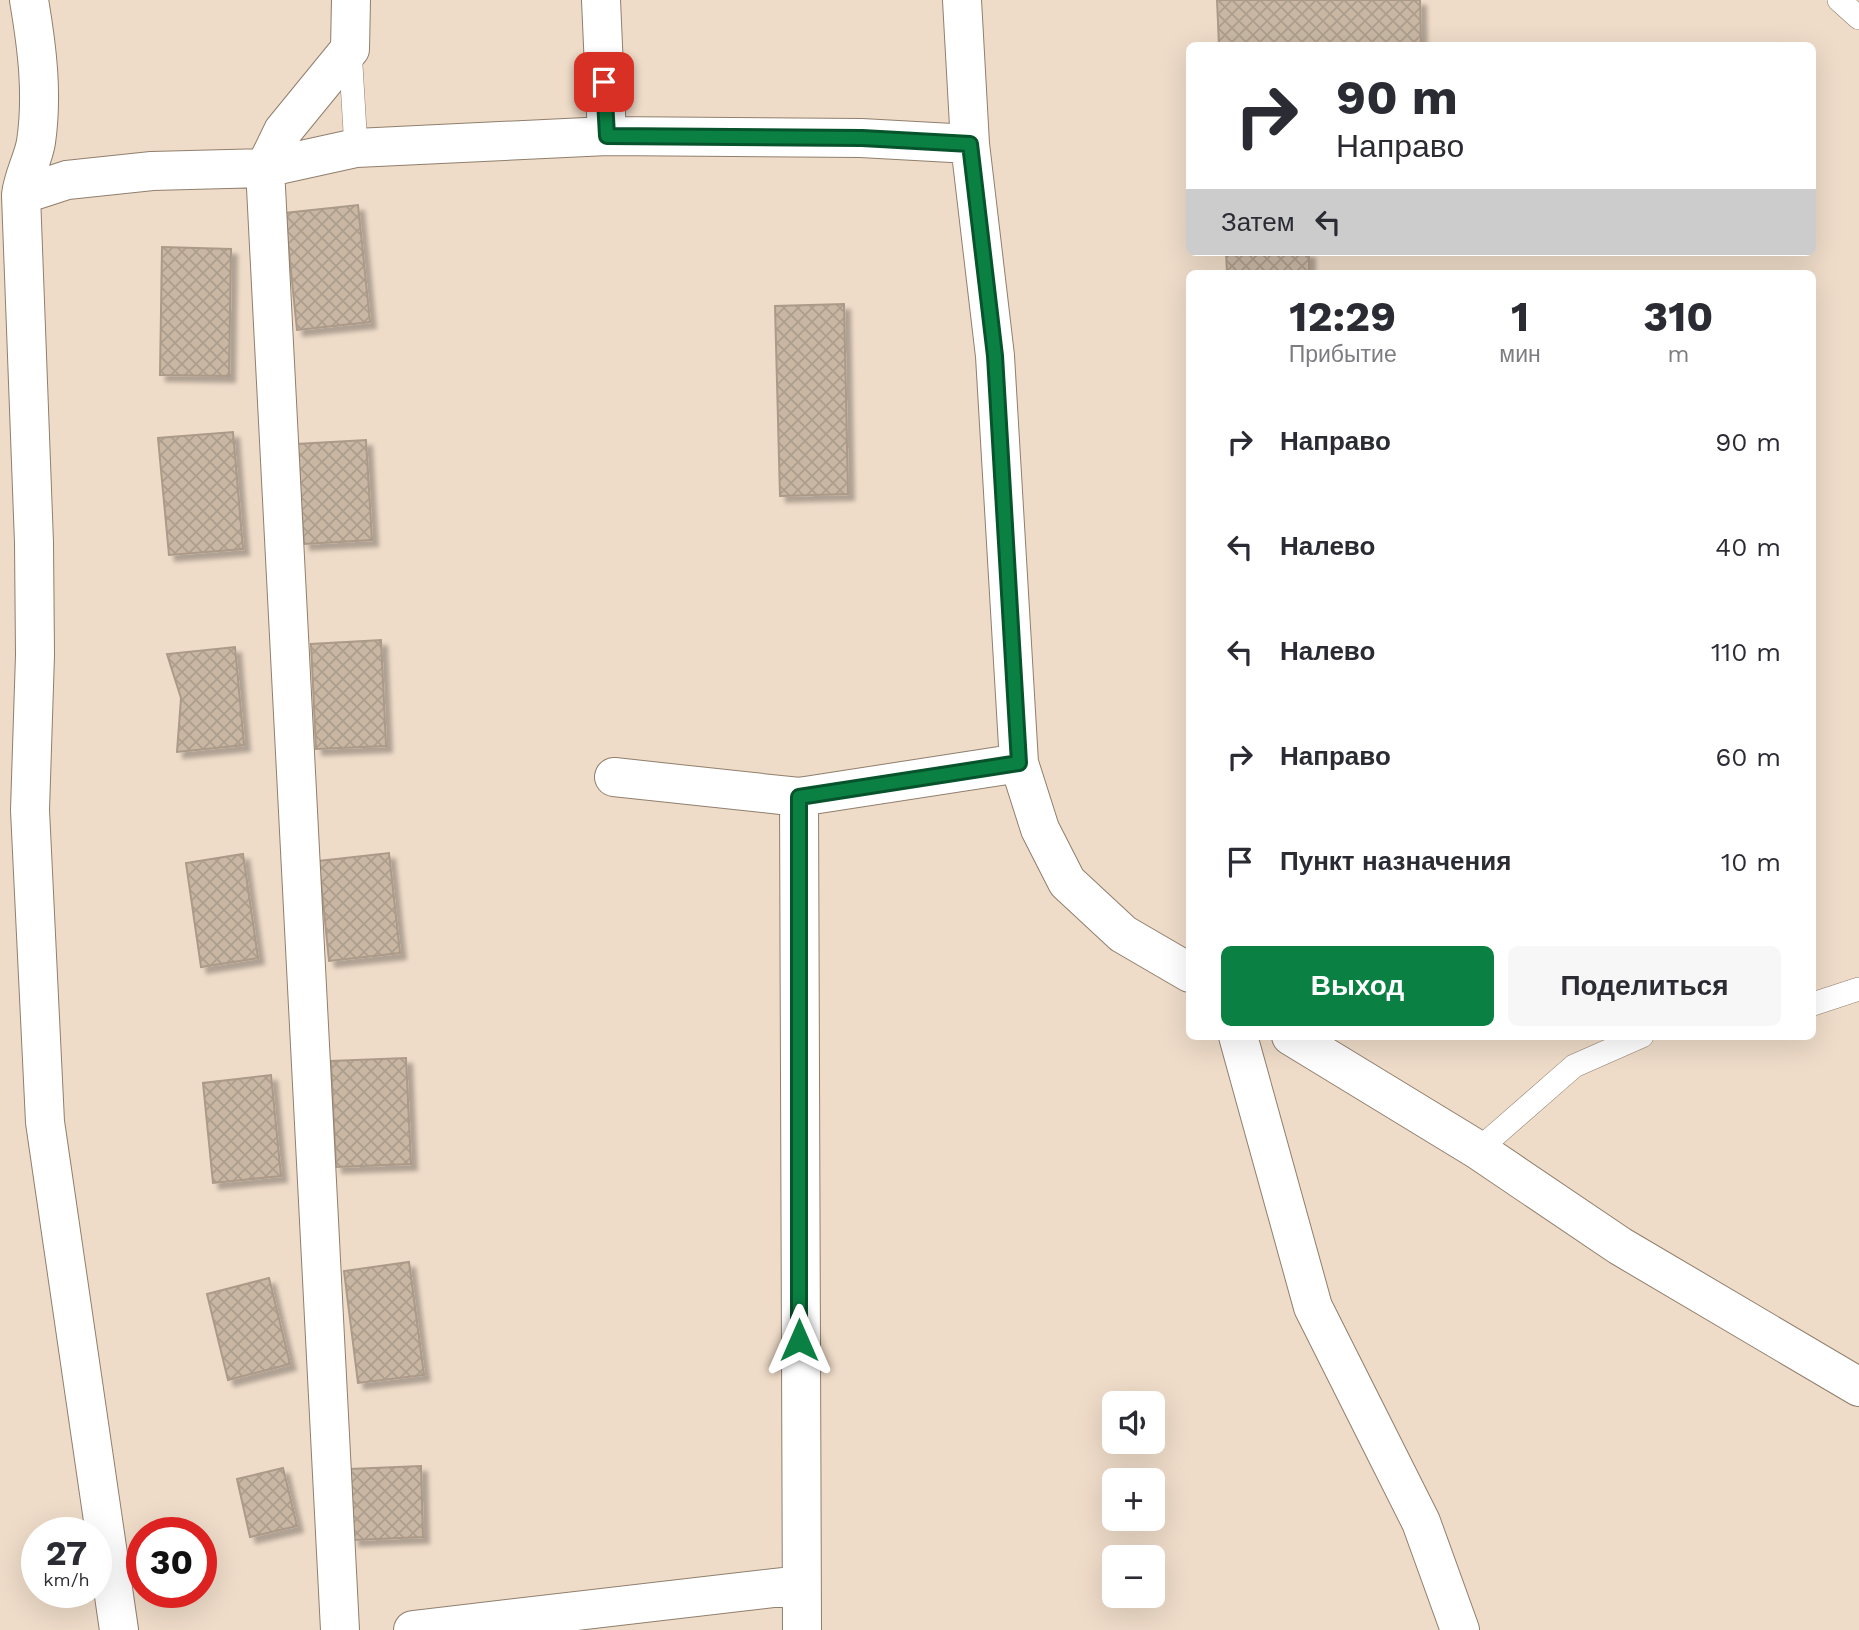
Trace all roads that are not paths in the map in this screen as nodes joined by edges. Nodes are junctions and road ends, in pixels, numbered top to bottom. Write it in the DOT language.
graph roads {
  1 [pos="29,0"];
  2 [pos="351,0"];
  3 [pos="601,0"];
  4 [pos="962,0"];
  5 [pos="1839,0"];
  6 [pos="1859,18"];
  7 [pos="349,49"];
  8 [pos="607,136"];
  9 [pos="970,144"];
  10 [pos="356,149"];
  11 [pos="265,168"];
  12 [pos="21,195"];
  13 [pos="1019,763"];
  14 [pos="614,777"];
  15 [pos="799,797"];
  16 [pos="1186,971"];
  17 [pos="1859,989"];
  18 [pos="1816,1003"];
  19 [pos="1239,1040"];
  20 [pos="1298,1040"];
  21 [pos="1633,1040"];
  22 [pos="1478,1150"];
  23 [pos="1859,1387"];
  24 [pos="800,1585"];
  25 [pos="119,1630"];
  26 [pos="340,1630"];
  27 [pos="413,1630"];
  28 [pos="802,1630"];
  29 [pos="1460,1630"];
  1 -- 12 [label="street"];
  2 -- 7 [label="street"];
  3 -- 8 [label="street"];
  4 -- 9 [label="street"];
  5 -- 6 [label="lane"];
  7 -- 10 [label="lane"];
  7 -- 11 [label="street"];
  8 -- 9 [label="street"];
  8 -- 10 [label="street"];
  9 -- 13 [label="street"];
  10 -- 11 [label="street"];
  11 -- 12 [label="street"];
  11 -- 26 [label="street"];
  12 -- 25 [label="street"];
  13 -- 15 [label="street"];
  13 -- 16 [label="street"];
  14 -- 15 [label="street"];
  15 -- 24 [label="street"];
  17 -- 18 [label="lane"];
  19 -- 29 [label="street"];
  20 -- 22 [label="street"];
  21 -- 22 [label="lane"];
  22 -- 23 [label="street"];
  24 -- 27 [label="street"];
  24 -- 28 [label="street"];
}
